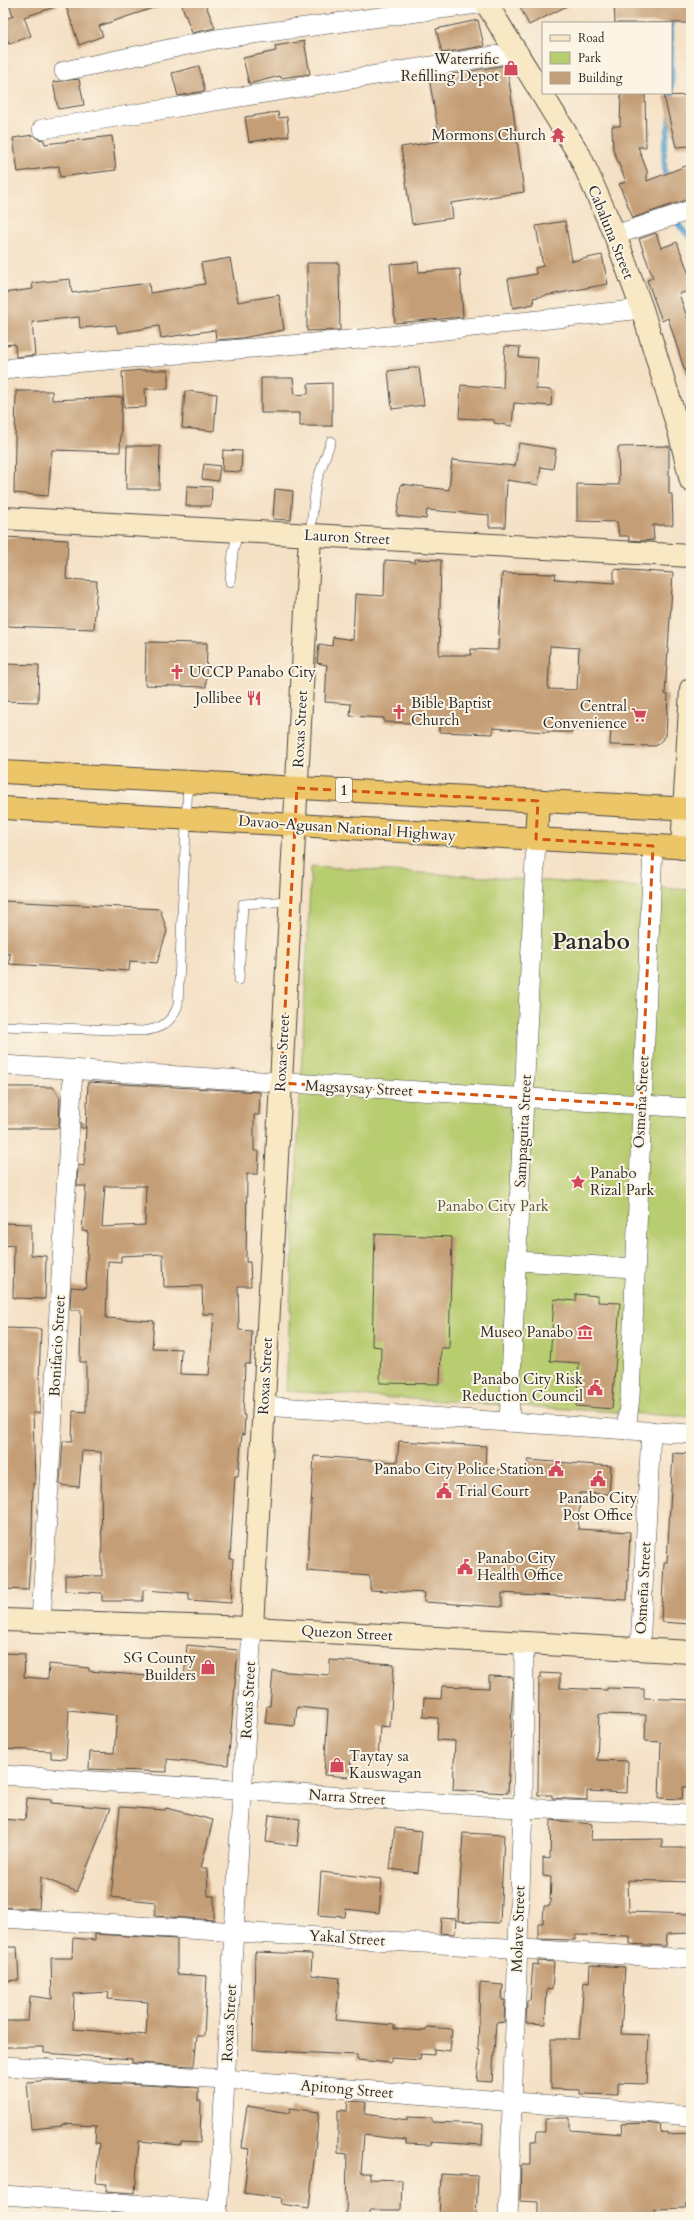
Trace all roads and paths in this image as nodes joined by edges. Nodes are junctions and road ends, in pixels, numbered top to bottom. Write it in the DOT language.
graph roads {
  1 [pos="485,3"];
  2 [pos="518,52"];
  3 [pos="64,71"];
  4 [pos="542,92"];
  5 [pos="543,94"];
  6 [pos="42,129"];
  7 [pos="691,210"];
  8 [pos="615,235"];
  9 [pos="642,309"];
  10 [pos="3,371"];
  11 [pos="685,431"];
  12 [pos="331,441"];
  13 [pos="691,481"];
  14 [pos="3,518"];
  15 [pos="238,531"];
  16 [pos="310,536"];
  17 [pos="691,556"];
  18 [pos="230,582"];
  19 [pos="691,689"];
  20 [pos="3,772"];
  21 [pos="188,782"];
  22 [pos="296,788"];
  23 [pos="538,801"];
  24 [pos="3,808"];
  25 [pos="688,809"];
  26 [pos="187,818"];
  27 [pos="294,825"];
  28 [pos="536,839"];
  29 [pos="653,846"];
  30 [pos="687,848"];
  31 [pos="290,901"];
  32 [pos="239,980"];
  33 [pos="3,1026"];
  34 [pos="3,1065"];
  35 [pos="73,1070"];
  36 [pos="281,1083"];
  37 [pos="524,1098"];
  38 [pos="641,1105"];
  39 [pos="691,1108"];
  40 [pos="517,1261"];
  41 [pos="634,1268"];
  42 [pos="264,1406"];
  43 [pos="509,1422"];
  44 [pos="626,1430"];
  45 [pos="651,1431"];
  46 [pos="691,1434"];
  47 [pos="3,1620"];
  48 [pos="41,1621"];
  49 [pos="252,1628"];
  50 [pos="524,1642"];
  51 [pos="640,1649"];
  52 [pos="691,1652"];
  53 [pos="3,1775"];
  54 [pos="242,1790"];
  55 [pos="523,1808"];
  56 [pos="691,1815"];
  57 [pos="3,1918"];
  58 [pos="234,1931"];
  59 [pos="518,1949"];
  60 [pos="691,1959"];
  61 [pos="3,2066"];
  62 [pos="225,2079"];
  63 [pos="511,2102"];
  64 [pos="691,2116"];
  65 [pos="3,2195"];
  66 [pos="217,2214"];
  67 [pos="508,2217"];
  1 -- 2 [label="street, Cabaluna Street"];
  1 -- 3 [label="street"];
  2 -- 4 [label="street, Cabaluna Street"];
  2 -- 6 [label="street"];
  5 -- 8 [label="street, Cabaluna Street"];
  7 -- 8 [label="street"];
  8 -- 9 [label="street, Cabaluna Street"];
  9 -- 10 [label="street"];
  9 -- 11 [label="street, Cabaluna Street"];
  11 -- 13 [label="street, Cabaluna Street"];
  12 -- 16 [label="lane"];
  14 -- 15 [label="street, Lauron Street"];
  15 -- 16 [label="street, Lauron Street"];
  15 -- 18 [label="lane"];
  16 -- 17 [label="street, Lauron Street"];
  16 -- 22 [label="street, Roxas Street"];
  19 -- 25 [label="street"];
  20 -- 21 [label="highway, 1"];
  21 -- 22 [label="highway, 1"];
  21 -- 26 [label="lane"];
  22 -- 23 [label="highway, 1"];
  22 -- 27 [label="street, Roxas Street"];
  23 -- 25 [label="highway, 1"];
  23 -- 28 [label="highway"];
  24 -- 26 [label="highway, Davao-Agusan National Highway"];
  25 -- 30 [label="street"];
  26 -- 27 [label="highway, Davao-Agusan National Highway"];
  26 -- 33 [label="lane"];
  27 -- 28 [label="highway, Davao-Agusan National Highway"];
  27 -- 31 [label="street, Roxas Street"];
  28 -- 29 [label="highway, Davao-Agusan National Highway"];
  28 -- 37 [label="street, Sampaguita Street"];
  29 -- 30 [label="highway, Davao-Agusan National Highway"];
  29 -- 38 [label="street, Osmeña Street"];
  31 -- 32 [label="lane"];
  31 -- 36 [label="street, Roxas Street"];
  34 -- 35 [label="street, Magsaysay Street"];
  35 -- 36 [label="street, Magsaysay Street"];
  35 -- 48 [label="street, Bonifacio Street"];
  36 -- 37 [label="street, Magsaysay Street"];
  36 -- 42 [label="street, Roxas Street"];
  37 -- 38 [label="street, Magsaysay Street"];
  37 -- 40 [label="street, Sampaguita Street"];
  38 -- 39 [label="street, Magsaysay Street"];
  38 -- 41 [label="street, Osmeña Street"];
  40 -- 41 [label="street"];
  40 -- 43 [label="street, Sampaguita Street"];
  41 -- 44 [label="street, Osmeña Street"];
  42 -- 43 [label="street"];
  42 -- 49 [label="street, Roxas Street"];
  43 -- 44 [label="street"];
  44 -- 45 [label="street"];
  45 -- 46 [label="street"];
  45 -- 51 [label="street, Osmeña Street"];
  47 -- 48 [label="street, Quezon Street"];
  48 -- 49 [label="street, Quezon Street"];
  49 -- 50 [label="street, Quezon Street"];
  49 -- 54 [label="street, Roxas Street"];
  50 -- 51 [label="street, Quezon Street"];
  50 -- 55 [label="street, Molave Street"];
  51 -- 52 [label="street, Quezon Street"];
  53 -- 54 [label="street, Narra Street"];
  54 -- 55 [label="street, Narra Street"];
  54 -- 58 [label="street, Roxas Street"];
  55 -- 56 [label="street, Narra Street"];
  55 -- 59 [label="street, Molave Street"];
  57 -- 58 [label="street, Yakal Street"];
  58 -- 59 [label="street, Yakal Street"];
  58 -- 62 [label="street, Roxas Street"];
  59 -- 60 [label="street, Yakal Street"];
  59 -- 63 [label="street, Molave Street"];
  61 -- 62 [label="street, Apitong Street"];
  62 -- 63 [label="street, Apitong Street"];
  62 -- 66 [label="street, Roxas Street"];
  63 -- 64 [label="street, Apitong Street"];
  63 -- 67 [label="street, Molave Street"];
  65 -- 66 [label="street"];
}
